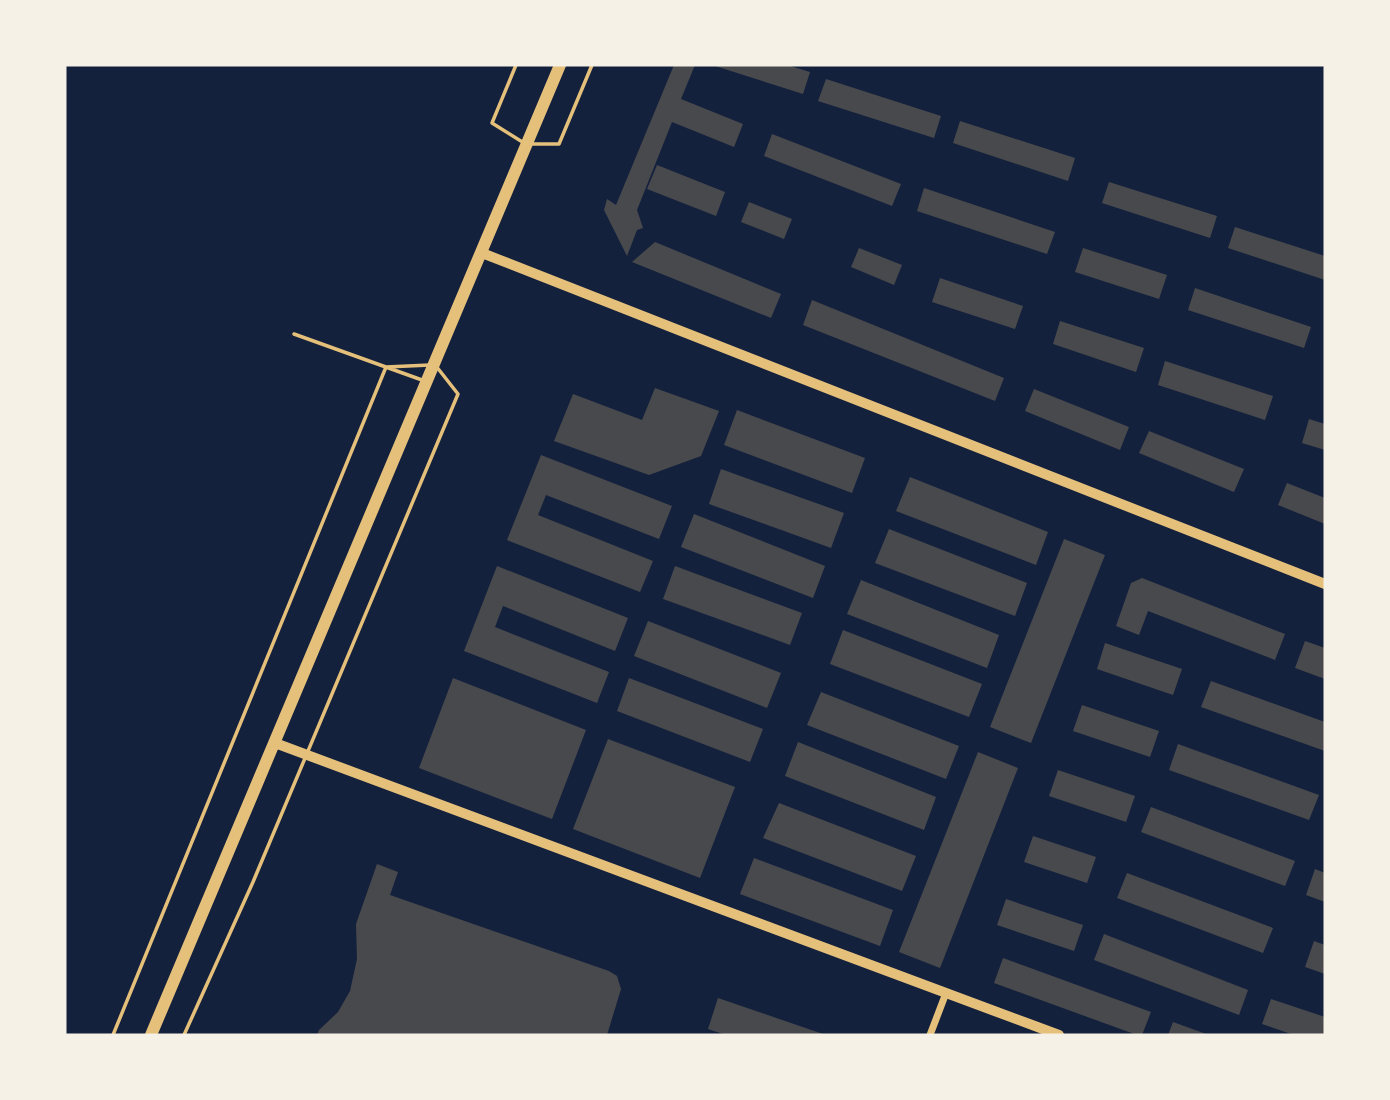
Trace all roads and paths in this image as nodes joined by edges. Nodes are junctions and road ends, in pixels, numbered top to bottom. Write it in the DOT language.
graph roads {
  1 [pos="516,65"];
  2 [pos="560,65"];
  3 [pos="592,65"];
  4 [pos="527,145"];
  5 [pos="482,253"];
  6 [pos="294,334"];
  7 [pos="435,365"];
  8 [pos="386,367"];
  9 [pos="428,382"];
  10 [pos="1325,583"];
  11 [pos="275,743"];
  12 [pos="306,755"];
  13 [pos="946,993"];
  14 [pos="113,1035"];
  15 [pos="151,1035"];
  16 [pos="184,1035"];
  17 [pos="930,1035"];
  18 [pos="1059,1035"];
  1 -- 4 [label="lane"];
  2 -- 4 [label="main road"];
  3 -- 4 [label="lane"];
  4 -- 5 [label="main road"];
  5 -- 7 [label="main road"];
  5 -- 10 [label="main road"];
  6 -- 8 [label="lane"];
  7 -- 8 [label="lane"];
  7 -- 9 [label="main road"];
  7 -- 12 [label="lane"];
  8 -- 9 [label="lane"];
  8 -- 14 [label="lane"];
  9 -- 11 [label="main road"];
  11 -- 12 [label="street"];
  11 -- 15 [label="main road"];
  12 -- 13 [label="street"];
  12 -- 16 [label="lane"];
  13 -- 17 [label="street"];
  13 -- 18 [label="street"];
}
